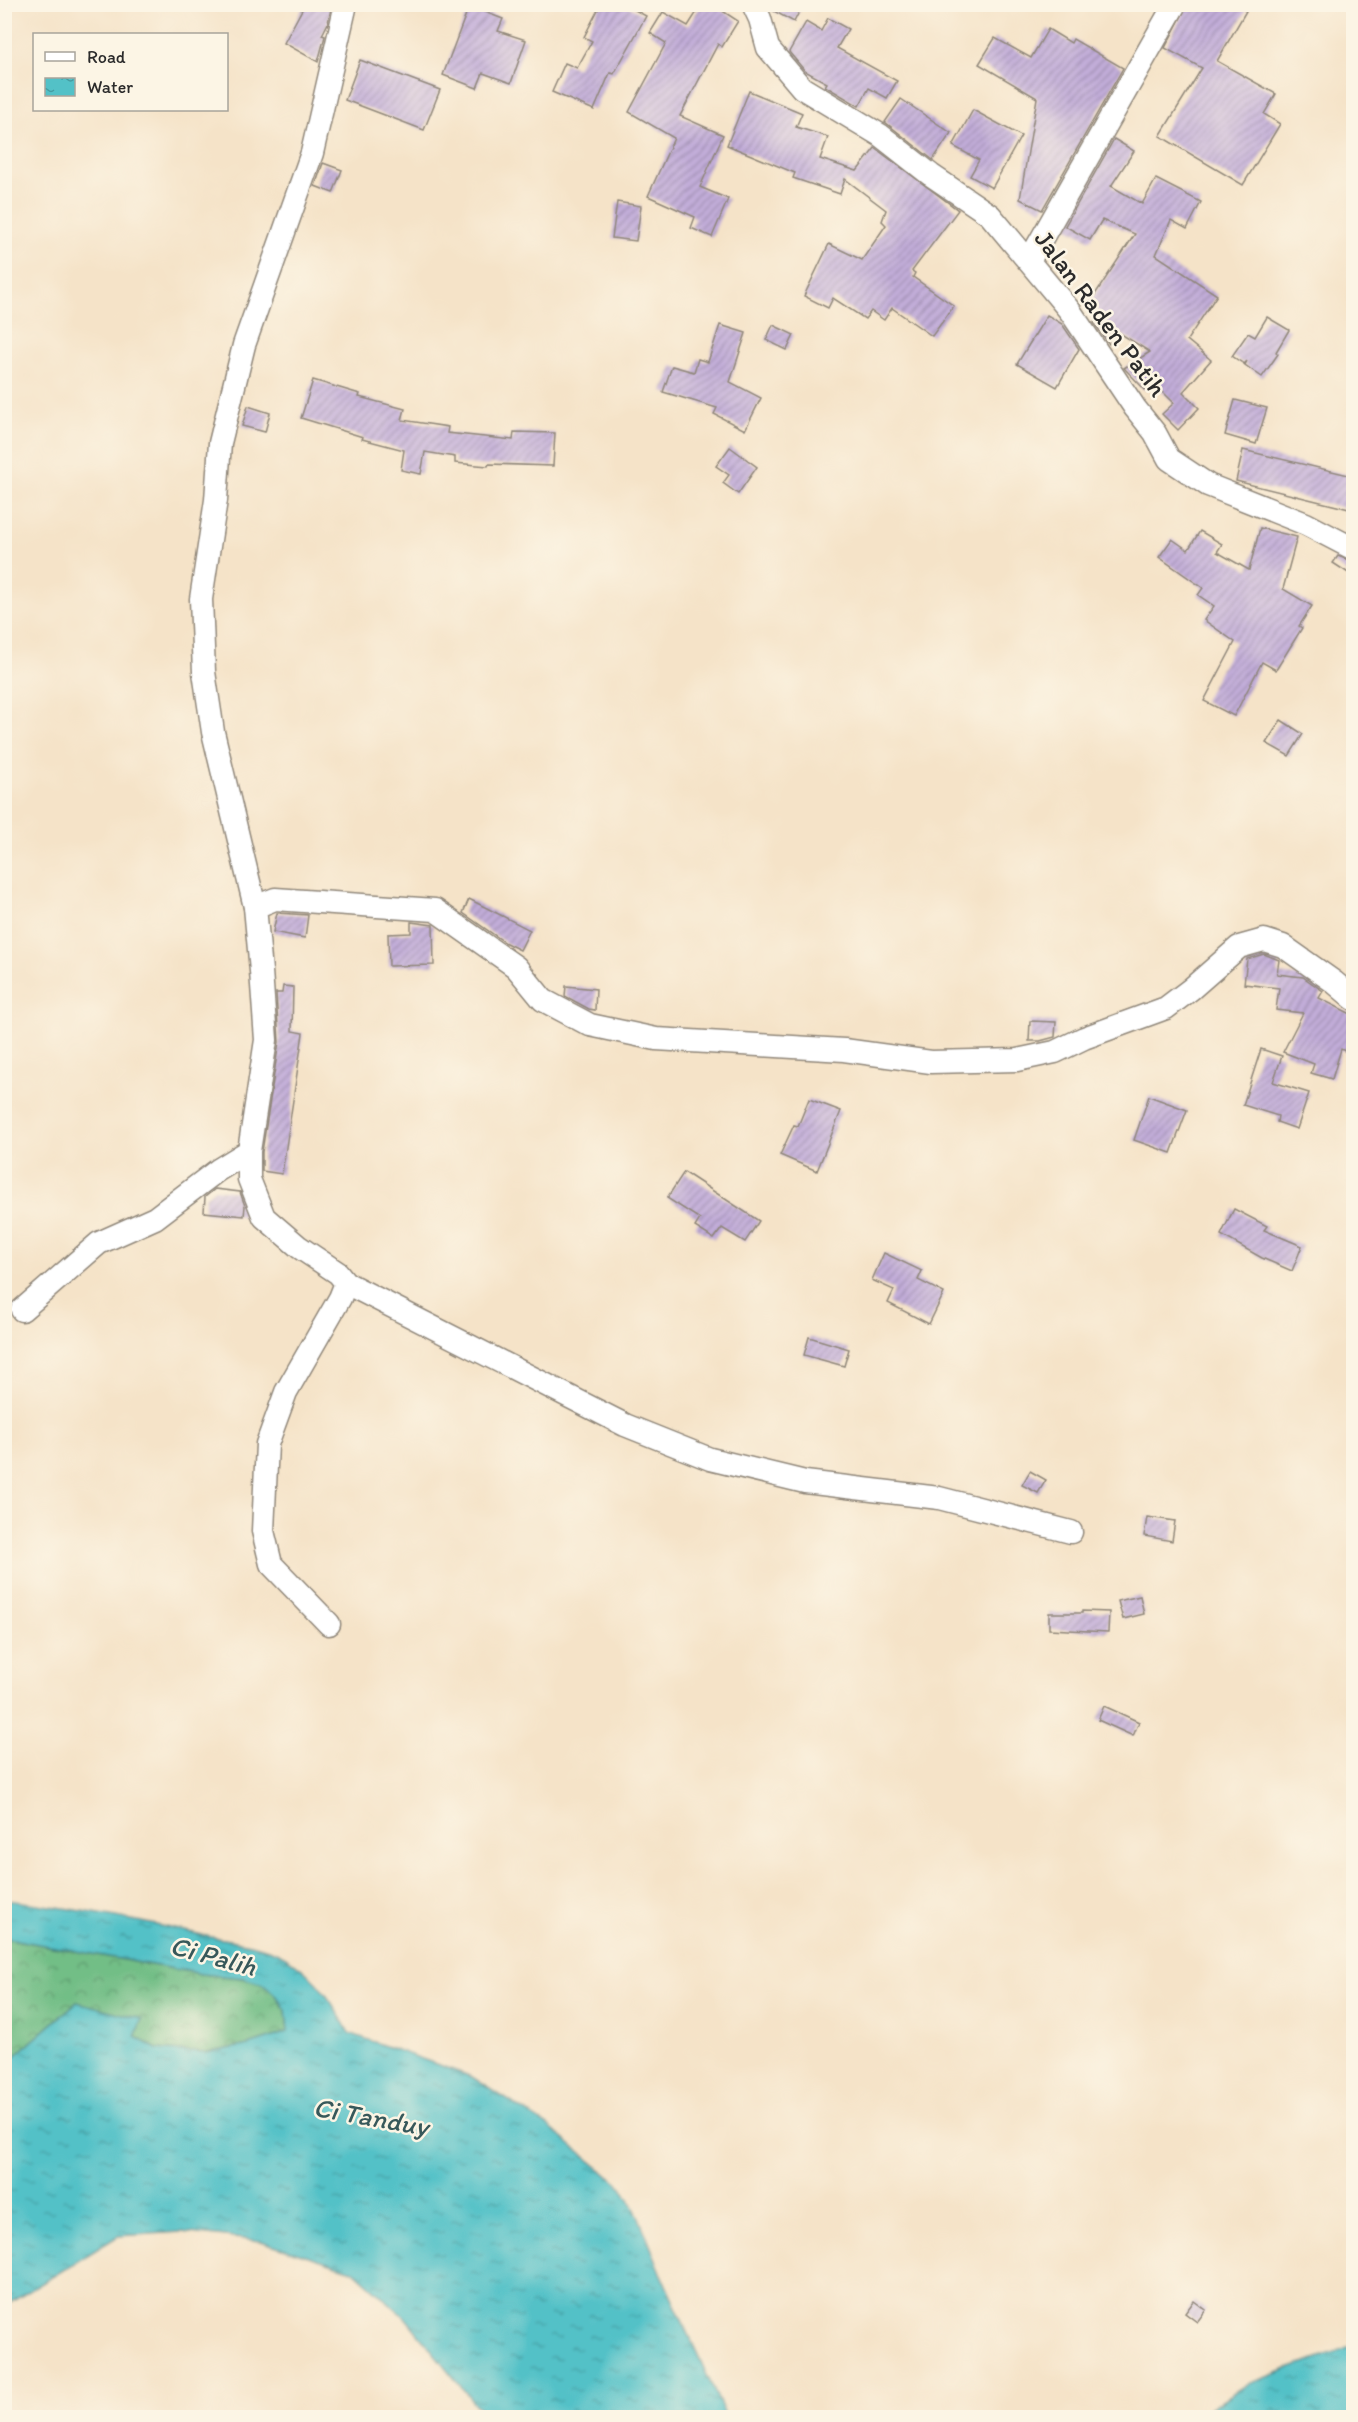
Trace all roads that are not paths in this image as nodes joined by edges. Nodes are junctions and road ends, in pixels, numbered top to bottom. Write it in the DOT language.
graph roads {
  1 [pos="346,4"];
  2 [pos="753,4"];
  3 [pos="1175,4"];
  4 [pos="1029,261"];
  5 [pos="1353,549"];
  6 [pos="255,907"];
  7 [pos="1353,999"];
  8 [pos="249,1151"];
  9 [pos="345,1283"];
  10 [pos="22,1310"];
  11 [pos="1071,1532"];
  12 [pos="329,1624"];
  1 -- 6 [label="street"];
  2 -- 4 [label="street, Jalan Raden Patih"];
  3 -- 4 [label="street"];
  4 -- 5 [label="street, Jalan Raden Patih"];
  6 -- 7 [label="street"];
  6 -- 8 [label="street"];
  8 -- 9 [label="street"];
  8 -- 10 [label="street"];
  9 -- 11 [label="street"];
  9 -- 12 [label="street"];
}
